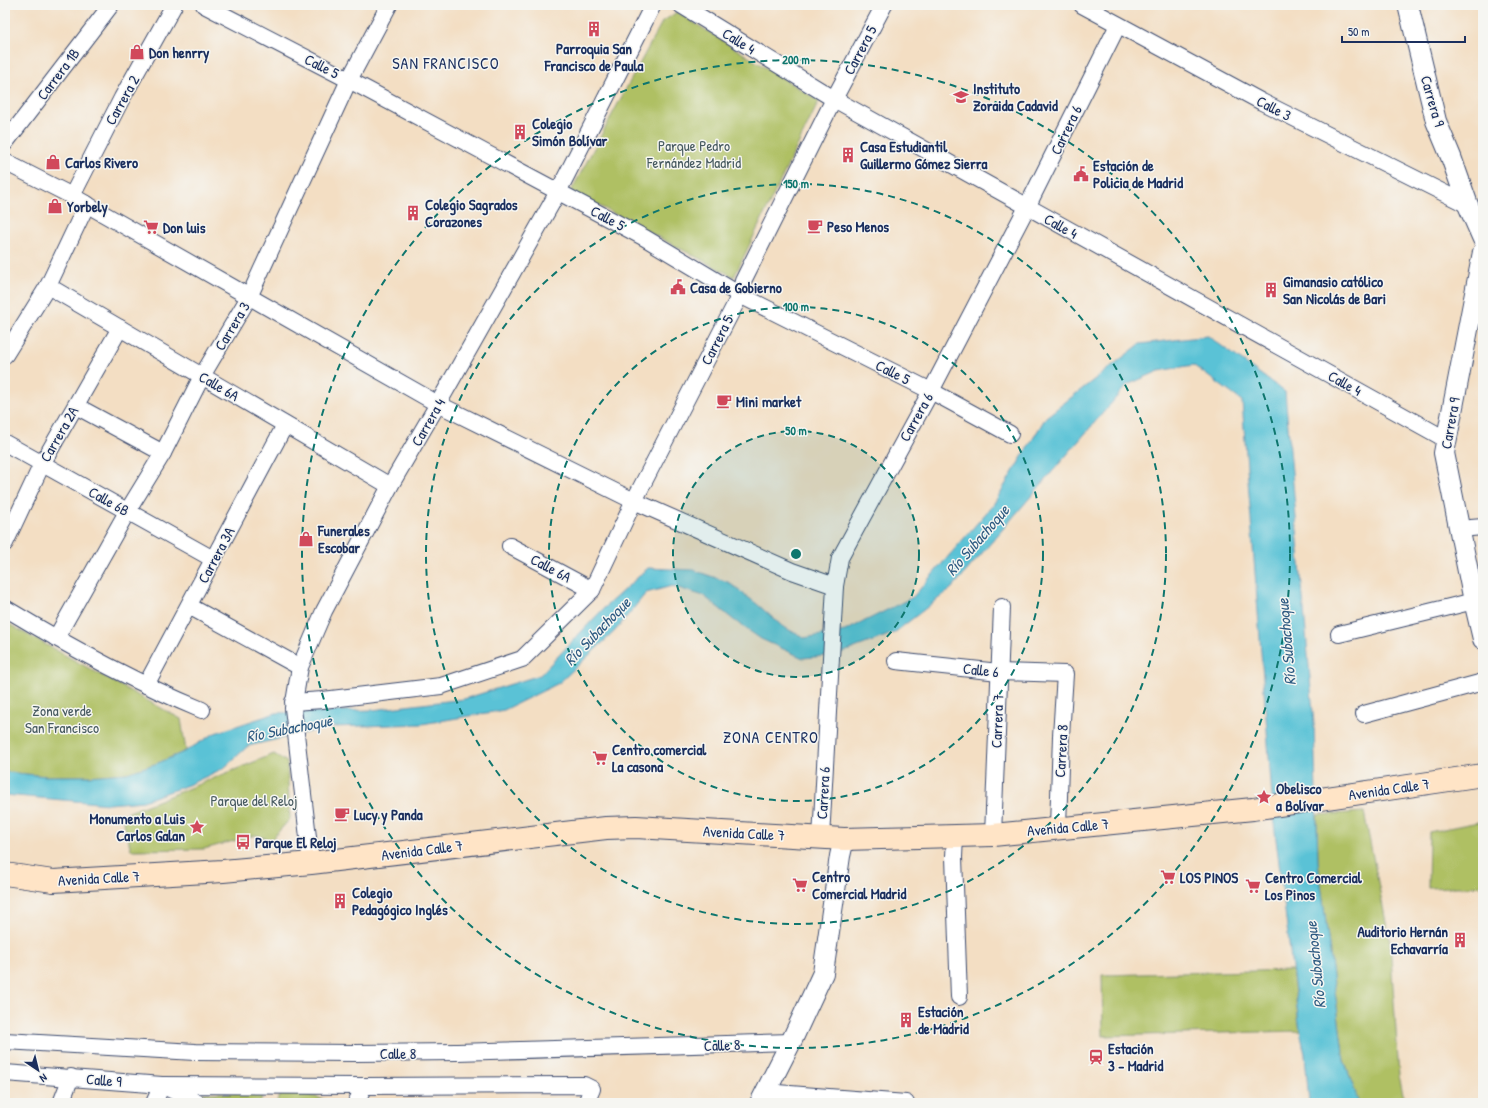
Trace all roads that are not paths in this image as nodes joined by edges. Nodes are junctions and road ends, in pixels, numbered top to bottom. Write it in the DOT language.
graph roads {
  1 [pos="110,5"];
  2 [pos="174,5"];
  3 [pos="204,5"];
  4 [pos="388,5"];
  5 [pos="653,5"];
  6 [pos="680,5"];
  7 [pos="884,5"];
  8 [pos="1082,5"];
  9 [pos="1408,5"];
  10 [pos="1118,25"];
  11 [pos="349,80"];
  12 [pos="834,99"];
  13 [pos="5,143"];
  14 [pos="5,162"];
  15 [pos="558,192"];
  16 [pos="72,196"];
  17 [pos="87,204"];
  18 [pos="1468,206"];
  19 [pos="1027,207"];
  20 [pos="1483,239"];
  21 [pos="1483,252"];
  22 [pos="48,286"];
  23 [pos="740,294"];
  24 [pos="249,297"];
  25 [pos="120,328"];
  26 [pos="5,355"];
  27 [pos="202,376"];
  28 [pos="931,391"];
  29 [pos="438,404"];
  30 [pos="76,406"];
  31 [pos="285,425"];
  32 [pos="1010,434"];
  33 [pos="1447,440"];
  34 [pos="5,443"];
  35 [pos="163,453"];
  36 [pos="42,464"];
  37 [pos="390,486"];
  38 [pos="634,501"];
  39 [pos="127,512"];
  40 [pos="1483,527"];
  41 [pos="1459,529"];
  42 [pos="5,544"];
  43 [pos="510,546"];
  44 [pos="213,559"];
  45 [pos="835,586"];
  46 [pos="592,590"];
  47 [pos="1474,601"];
  48 [pos="189,606"];
  49 [pos="1002,607"];
  50 [pos="5,608"];
  51 [pos="1339,634"];
  52 [pos="56,638"];
  53 [pos="1483,639"];
  54 [pos="896,660"];
  55 [pos="300,667"];
  56 [pos="999,672"];
  57 [pos="1066,674"];
  58 [pos="1483,682"];
  59 [pos="146,685"];
  60 [pos="293,705"];
  61 [pos="202,710"];
  62 [pos="1364,714"];
  63 [pos="1483,775"];
  64 [pos="1058,827"];
  65 [pos="993,835"];
  66 [pos="955,836"];
  67 [pos="821,838"];
  68 [pos="844,840"];
  69 [pos="311,863"];
  70 [pos="5,874"];
  71 [pos="959,997"];
  72 [pos="5,1041"];
  73 [pos="791,1042"];
  74 [pos="5,1073"];
  75 [pos="71,1077"];
  76 [pos="162,1085"];
  77 [pos="364,1086"];
  78 [pos="589,1096"];
  79 [pos="762,1098"];
  80 [pos="61,1103"];
  81 [pos="154,1103"];
  82 [pos="198,1103"];
  83 [pos="356,1103"];
  84 [pos="906,1103"];
  1 -- 13 [label="street, Carrera 1B"];
  2 -- 16 [label="street, Carrera 2"];
  3 -- 11 [label="street, Calle 5"];
  4 -- 11 [label="street, Carrera 3"];
  5 -- 15 [label="street, Carrera 4"];
  6 -- 12 [label="street, Calle 4"];
  7 -- 12 [label="street, Carrera 5"];
  8 -- 10 [label="street, Calle 3"];
  9 -- 18 [label="street, Carrera 9"];
  10 -- 18 [label="street, Calle 3"];
  10 -- 19 [label="street, Carrera 6"];
  11 -- 15 [label="street, Calle 5"];
  11 -- 24 [label="street, Carrera 3"];
  12 -- 19 [label="street, Calle 4"];
  12 -- 23 [label="street, Carrera 5"];
  14 -- 16 [label="street"];
  15 -- 23 [label="street, Calle 5"];
  15 -- 29 [label="street, Carrera 4"];
  16 -- 17 [label="street"];
  17 -- 22 [label="street"];
  17 -- 24 [label="street"];
  18 -- 20 [label="street, Carrera 9"];
  19 -- 28 [label="street, Carrera 6"];
  19 -- 33 [label="street, Calle 4"];
  21 -- 33 [label="street, Carrera 9"];
  22 -- 25 [label="street, Calle 6A"];
  22 -- 26 [label="street"];
  23 -- 28 [label="street, Calle 5"];
  23 -- 38 [label="street, Carrera 5"];
  24 -- 27 [label="street, Carrera 3"];
  24 -- 29 [label="street"];
  25 -- 27 [label="street, Calle 6A"];
  25 -- 30 [label="street, Carrera 2A"];
  27 -- 31 [label="street, Calle 6A"];
  27 -- 35 [label="street, Carrera 3"];
  28 -- 32 [label="street, Calle 5"];
  28 -- 45 [label="street, Carrera 6"];
  29 -- 37 [label="street, Carrera 4"];
  29 -- 38 [label="street"];
  30 -- 35 [label="street"];
  30 -- 36 [label="street, Carrera 2A"];
  31 -- 37 [label="street, Calle 6A"];
  31 -- 44 [label="street, Carrera 3A"];
  33 -- 41 [label="street, Carrera 9"];
  34 -- 36 [label="street, Calle 6B"];
  35 -- 39 [label="street, Carrera 3"];
  36 -- 39 [label="street, Calle 6B"];
  36 -- 42 [label="street, Carrera 2A"];
  37 -- 55 [label="street, Carrera 4"];
  38 -- 45 [label="street"];
  38 -- 46 [label="street, Carrera 5"];
  39 -- 44 [label="street, Calle 6B"];
  39 -- 52 [label="street, Carrera 3"];
  40 -- 41 [label="street"];
  41 -- 47 [label="street, Carrera 9"];
  43 -- 46 [label="street, Calle 6A"];
  44 -- 48 [label="street, Carrera 3A"];
  45 -- 67 [label="street, Carrera 6"];
  46 -- 60 [label="street"];
  47 -- 51 [label="street"];
  47 -- 53 [label="street, Carrera 9"];
  48 -- 55 [label="street"];
  48 -- 59 [label="street, Carrera 3A"];
  49 -- 56 [label="street, Carrera 7"];
  50 -- 52 [label="street"];
  52 -- 59 [label="street"];
  54 -- 56 [label="street, Calle 6"];
  55 -- 60 [label="street, Carrera 4"];
  56 -- 57 [label="street, Calle 6"];
  56 -- 65 [label="street, Carrera 7"];
  57 -- 64 [label="street, Carrera 8"];
  58 -- 62 [label="street"];
  59 -- 61 [label="street"];
  60 -- 69 [label="street, Carrera 4"];
  63 -- 64 [label="main road, Avenida Calle 7"];
  64 -- 65 [label="main road, Avenida Calle 7"];
  65 -- 66 [label="main road, Avenida Calle 7"];
  66 -- 68 [label="main road, Avenida Calle 7"];
  66 -- 71 [label="street"];
  67 -- 68 [label="main road, Avenida Calle 7"];
  67 -- 69 [label="main road, Avenida Calle 7"];
  68 -- 73 [label="street"];
  69 -- 70 [label="main road, Avenida Calle 7"];
  72 -- 73 [label="street, Calle 8"];
  73 -- 79 [label="street"];
  74 -- 75 [label="street, Calle 9"];
  75 -- 76 [label="street, Calle 9"];
  75 -- 80 [label="street"];
  76 -- 77 [label="street"];
  76 -- 81 [label="street"];
  76 -- 82 [label="street, Calle 9"];
  77 -- 78 [label="street"];
  77 -- 83 [label="street"];
  79 -- 84 [label="street"];
}
